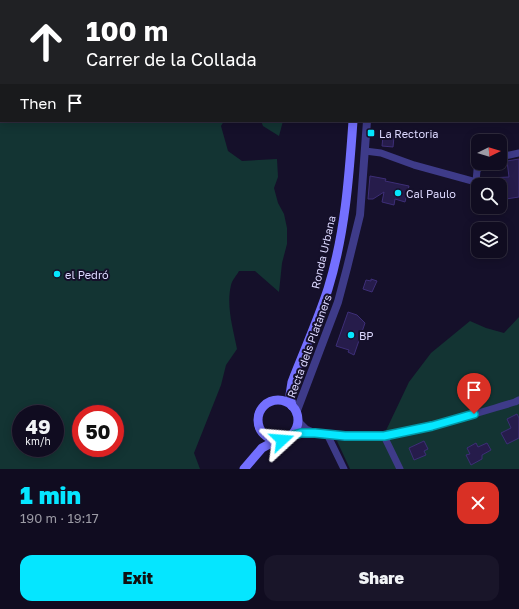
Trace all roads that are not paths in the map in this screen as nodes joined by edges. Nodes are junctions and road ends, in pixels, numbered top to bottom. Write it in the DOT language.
graph roads {
  1 [pos="353,122"];
  2 [pos="367,122"];
  3 [pos="365,151"];
  4 [pos="519,153"];
  5 [pos="507,156"];
  6 [pos="471,181"];
  7 [pos="292,382"];
  8 [pos="276,400"];
  9 [pos="519,400"];
  10 [pos="295,413"];
  11 [pos="261,431"];
  12 [pos="315,433"];
  13 [pos="327,434"];
  14 [pos="290,436"];
  15 [pos="384,436"];
  16 [pos="277,440"];
  17 [pos="255,456"];
  18 [pos="244,469"];
  19 [pos="344,469"];
  20 [pos="400,469"];
  1 -- 7 [label="main road, Ronda Urbana"];
  2 -- 3 [label="street, Recta dels Plataners"];
  3 -- 6 [label="street"];
  3 -- 10 [label="street, Recta dels Plataners"];
  4 -- 5 [label="street"];
  7 -- 8 [label="main road, Ronda Urbana"];
  7 -- 10 [label="main road, Ronda Urbana"];
  8 -- 10 [label="main road"];
  8 -- 11 [label="main road, Ronda Urbana"];
  9 -- 15 [label="street"];
  10 -- 12 [label="street"];
  10 -- 14 [label="main road, Ronda Urbana"];
  11 -- 16 [label="main road"];
  11 -- 17 [label="main road"];
  12 -- 13 [label="street"];
  12 -- 14 [label="street"];
  13 -- 15 [label="street"];
  13 -- 19 [label="street"];
  14 -- 16 [label="main road"];
  15 -- 20 [label="street"];
  16 -- 17 [label="main road"];
  17 -- 18 [label="main road"];
}
